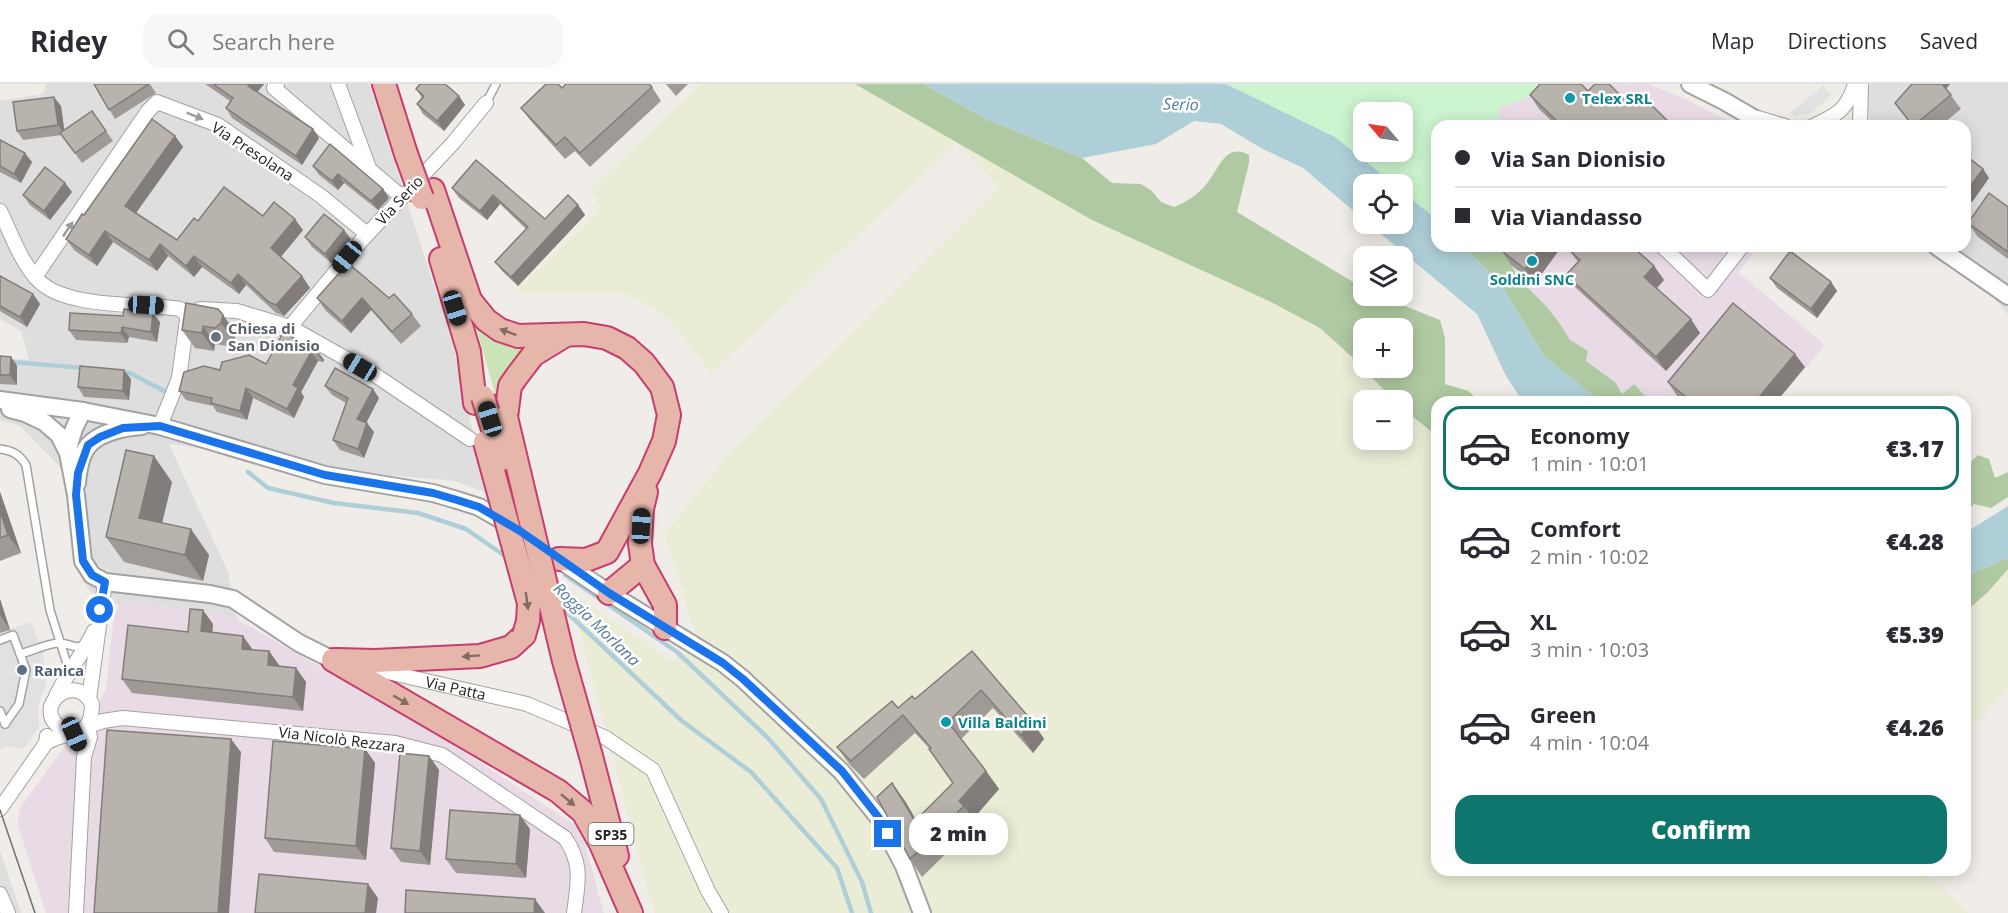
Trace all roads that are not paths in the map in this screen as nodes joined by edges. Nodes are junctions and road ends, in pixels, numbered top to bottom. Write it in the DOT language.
graph roads {
  1 [pos="277,84"];
  2 [pos="339,84"];
  3 [pos="384,84"];
  4 [pos="393,84"];
  5 [pos="496,84"];
  6 [pos="1856,84"];
  7 [pos="1861,84"];
  8 [pos="1695,85"];
  9 [pos="486,103"];
  10 [pos="1845,108"];
  11 [pos="1751,116"];
  12 [pos="1757,120"];
  13 [pos="1765,120"];
  14 [pos="1826,120"];
  15 [pos="1839,120"];
  16 [pos="1860,120"];
  17 [pos="412,150"];
  18 [pos="370,170"];
  19 [pos="419,195"];
  20 [pos="0,211"];
  21 [pos="367,234"];
  22 [pos="1668,252"];
  23 [pos="1737,252"];
  24 [pos="1945,252"];
  25 [pos="35,277"];
  26 [pos="2008,296"];
  27 [pos="187,315"];
  28 [pos="290,327"];
  29 [pos="566,335"];
  30 [pos="0,400"];
  31 [pos="479,400"];
  32 [pos="0,407"];
  33 [pos="83,411"];
  34 [pos="160,426"];
  35 [pos="470,439"];
  36 [pos="88,445"];
  37 [pos="0,449"];
  38 [pos="68,453"];
  39 [pos="650,473"];
  40 [pos="76,495"];
  41 [pos="607,552"];
  42 [pos="559,559"];
  43 [pos="643,565"];
  44 [pos="105,582"];
  45 [pos="609,593"];
  46 [pos="98,624"];
  47 [pos="665,627"];
  48 [pos="0,640"];
  49 [pos="89,642"];
  50 [pos="63,644"];
  51 [pos="20,654"];
  52 [pos="81,655"];
  53 [pos="333,660"];
  54 [pos="564,661"];
  55 [pos="94,668"];
  56 [pos="66,675"];
  57 [pos="56,696"];
  58 [pos="90,702"];
  59 [pos="0,711"];
  60 [pos="50,717"];
  61 [pos="123,718"];
  62 [pos="88,726"];
  63 [pos="72,733"];
  64 [pos="46,743"];
  65 [pos="84,757"];
  66 [pos="0,809"];
  67 [pos="0,894"];
  68 [pos="8,913"];
  69 [pos="76,913"];
  70 [pos="574,913"];
  71 [pos="632,913"];
  72 [pos="721,913"];
  73 [pos="922,913"];
  1 -- 18 [label="street"];
  2 -- 18 [label="street"];
  3 -- 17 [label="highway, SP35"];
  4 -- 17 [label="highway"];
  5 -- 9 [label="lane"];
  6 -- 10 [label="street"];
  7 -- 16 [label="street"];
  8 -- 11 [label="street"];
  9 -- 19 [label="street, Via Serio"];
  10 -- 14 [label="street"];
  10 -- 15 [label="street"];
  11 -- 12 [label="street"];
  11 -- 13 [label="street"];
  17 -- 19 [label="highway, SP35, bridge"];
  18 -- 19 [label="street"];
  19 -- 21 [label="street, Via Serio"];
  29 -- 19 [label="highway, one-way"];
  19 -- 31 [label="highway, SP35"];
  20 -- 25 [label="street"];
  25 -- 21 [label="street, Via Presolana, one-way"];
  21 -- 28 [label="street, Via Serio"];
  22 -- 23 [label="street"];
  24 -- 26 [label="street"];
  25 -- 27 [label="street"];
  27 -- 28 [label="street"];
  27 -- 34 [label="street"];
  28 -- 35 [label="street"];
  29 -- 39 [label="highway"];
  29 -- 54 [label="highway, bridge"];
  30 -- 33 [label="street"];
  31 -- 53 [label="highway, one-way, bridge"];
  31 -- 54 [label="highway, SP35, bridge"];
  32 -- 38 [label="street"];
  33 -- 34 [label="street"];
  33 -- 36 [label="street"];
  33 -- 38 [label="street"];
  34 -- 36 [label="street"];
  34 -- 42 [label="street"];
  36 -- 40 [label="street"];
  37 -- 50 [label="lane"];
  38 -- 40 [label="street"];
  39 -- 41 [label="highway"];
  39 -- 43 [label="highway"];
  40 -- 44 [label="street"];
  41 -- 42 [label="highway"];
  41 -- 45 [label="highway"];
  42 -- 45 [label="street"];
  43 -- 45 [label="highway"];
  43 -- 47 [label="highway"];
  44 -- 46 [label="street"];
  44 -- 53 [label="street, Via Patta"];
  45 -- 47 [label="street"];
  46 -- 49 [label="street"];
  46 -- 55 [label="street"];
  47 -- 73 [label="street"];
  48 -- 51 [label="lane"];
  49 -- 50 [label="lane"];
  49 -- 52 [label="street"];
  50 -- 51 [label="lane"];
  50 -- 52 [label="lane"];
  50 -- 56 [label="lane"];
  51 -- 59 [label="lane"];
  52 -- 55 [label="lane"];
  52 -- 56 [label="street"];
  53 -- 71 [label="highway, one-way"];
  53 -- 72 [label="street, Via Patta"];
  54 -- 71 [label="highway, SP35, bridge"];
  55 -- 58 [label="street"];
  56 -- 57 [label="street"];
  57 -- 58 [label="street"];
  57 -- 60 [label="street"];
  58 -- 61 [label="street, Via Nicolò Rezzara"];
  58 -- 62 [label="street"];
  60 -- 63 [label="street"];
  60 -- 64 [label="street"];
  61 -- 62 [label="street, Via Nicolò Rezzara"];
  61 -- 70 [label="street, Via Nicolò Rezzara"];
  62 -- 63 [label="street"];
  62 -- 65 [label="street"];
  63 -- 64 [label="street"];
  63 -- 65 [label="street"];
  64 -- 66 [label="street"];
  65 -- 69 [label="street"];
  67 -- 68 [label="street"];
}
